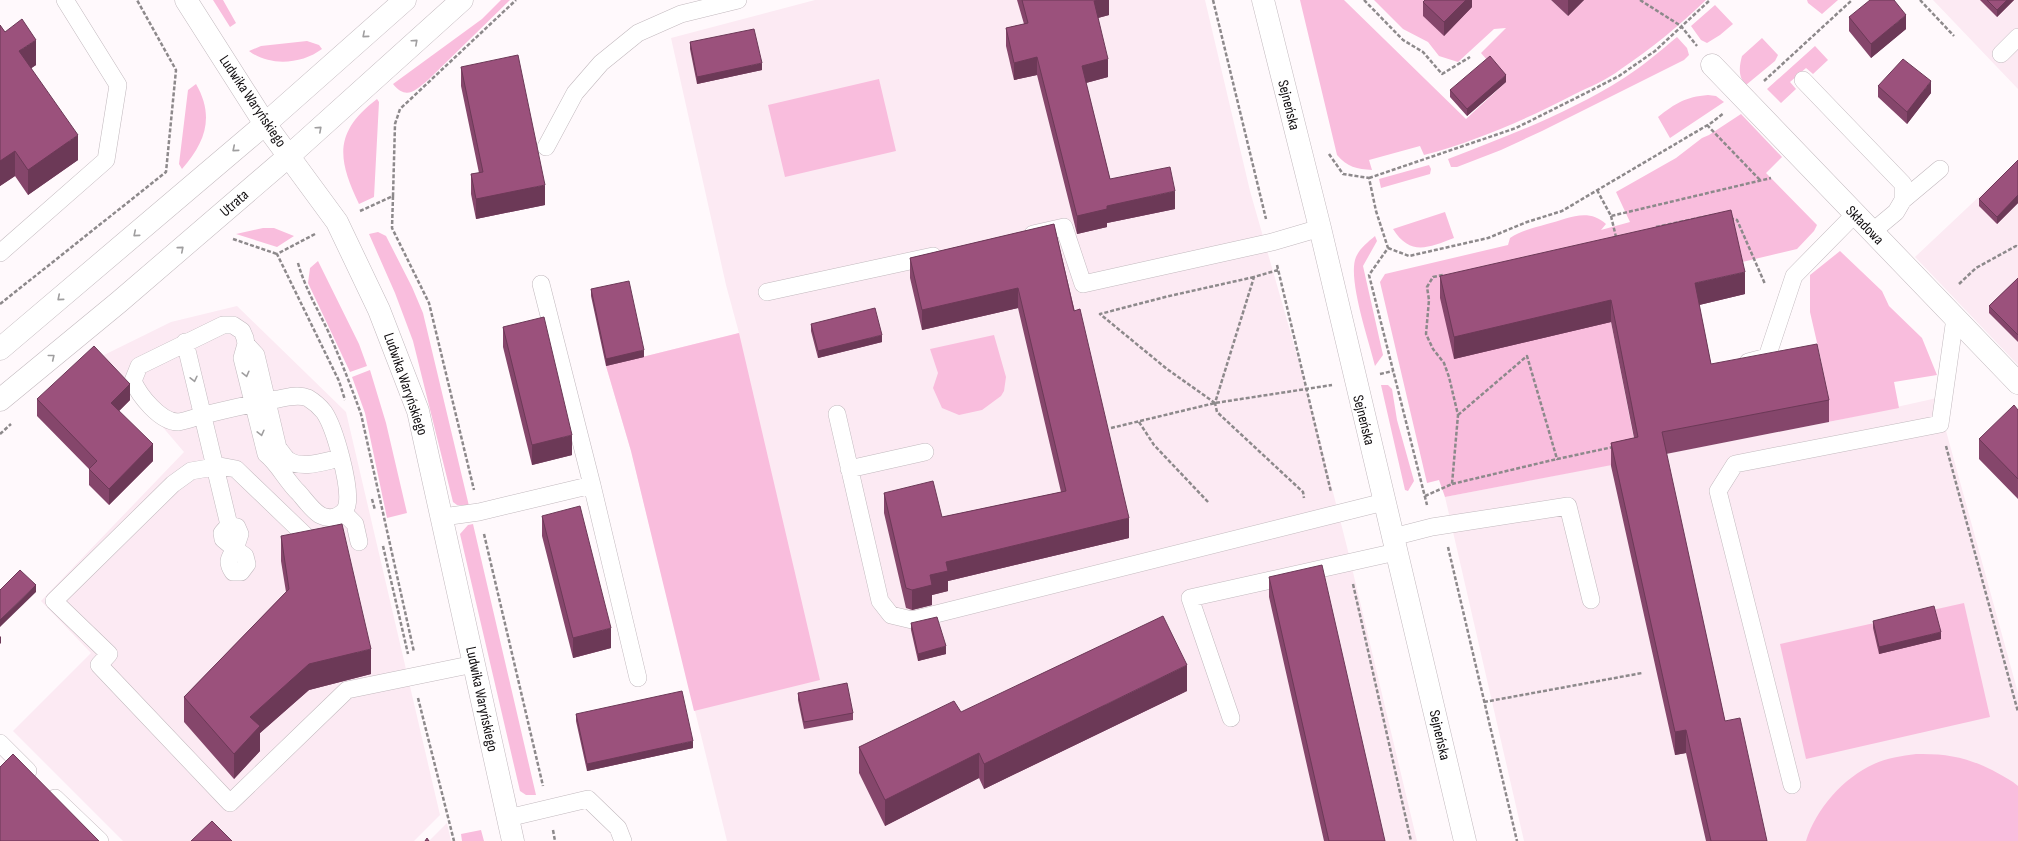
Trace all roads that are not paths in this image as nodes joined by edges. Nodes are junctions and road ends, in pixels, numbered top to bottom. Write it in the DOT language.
graph roads {
  1 [pos="64,0"];
  2 [pos="186,0"];
  3 [pos="405,0"];
  4 [pos="462,0"];
  5 [pos="738,0"];
  6 [pos="1263,0"];
  7 [pos="702,4"];
  8 [pos="2018,37"];
  9 [pos="2001,54"];
  10 [pos="1712,65"];
  11 [pos="1803,80"];
  12 [pos="265,124"];
  13 [pos="546,147"];
  14 [pos="290,155"];
  15 [pos="1940,168"];
  16 [pos="1903,200"];
  17 [pos="1855,214"];
  18 [pos="1320,228"];
  19 [pos="1872,232"];
  20 [pos="1019,237"];
  21 [pos="950,252"];
  22 [pos="0,253"];
  23 [pos="541,284"];
  24 [pos="767,292"];
  25 [pos="1955,318"];
  26 [pos="185,342"];
  27 [pos="0,350"];
  28 [pos="1731,367"];
  29 [pos="2018,383"];
  30 [pos="0,400"];
  31 [pos="260,402"];
  32 [pos="837,414"];
  33 [pos="202,416"];
  34 [pos="925,452"];
  35 [pos="275,453"];
  36 [pos="341,458"];
  37 [pos="310,464"];
  38 [pos="216,467"];
  39 [pos="849,469"];
  40 [pos="592,485"];
  41 [pos="299,493"];
  42 [pos="1384,502"];
  43 [pos="344,512"];
  44 [pos="443,517"];
  45 [pos="312,542"];
  46 [pos="359,542"];
  47 [pos="1394,545"];
  48 [pos="235,549"];
  49 [pos="1591,600"];
  50 [pos="474,664"];
  51 [pos="638,678"];
  52 [pos="1231,718"];
  53 [pos="0,743"];
  54 [pos="1792,785"];
  55 [pos="508,818"];
  56 [pos="100,841"];
  57 [pos="513,841"];
  58 [pos="623,841"];
  59 [pos="1465,841"];
  1 -- 22 [label="lane"];
  2 -- 12 [label="street, Ludwika Waryńskiego"];
  3 -- 12 [label="street, one-way"];
  14 -- 4 [label="street, Utrata, one-way"];
  5 -- 7 [label="lane"];
  6 -- 18 [label="street, Sejneńska"];
  7 -- 13 [label="lane"];
  8 -- 9 [label="lane"];
  10 -- 17 [label="street, Składowa"];
  11 -- 16 [label="lane"];
  12 -- 14 [label="street, Ludwika Waryńskiego"];
  12 -- 27 [label="street, one-way"];
  30 -- 14 [label="street, Utrata, one-way"];
  14 -- 44 [label="street, Ludwika Waryńskiego"];
  15 -- 16 [label="lane"];
  16 -- 19 [label="lane"];
  17 -- 19 [label="street, Składowa"];
  17 -- 28 [label="lane"];
  18 -- 20 [label="lane"];
  18 -- 42 [label="street, Sejneńska"];
  19 -- 25 [label="street, Składowa"];
  21 -- 24 [label="lane"];
  23 -- 40 [label="lane"];
  25 -- 29 [label="street, Składowa"];
  25 -- 54 [label="lane"];
  26 -- 31 [label="lane"];
  26 -- 33 [label="lane, one-way"];
  26 -- 33 [label="lane"];
  31 -- 33 [label="lane"];
  31 -- 35 [label="lane"];
  31 -- 36 [label="lane"];
  32 -- 39 [label="lane"];
  33 -- 38 [label="lane"];
  34 -- 39 [label="lane"];
  35 -- 37 [label="lane"];
  35 -- 41 [label="lane"];
  36 -- 37 [label="lane"];
  36 -- 43 [label="lane"];
  37 -- 41 [label="lane"];
  38 -- 45 [label="lane"];
  38 -- 48 [label="lane"];
  38 -- 50 [label="lane"];
  39 -- 42 [label="lane"];
  40 -- 44 [label="lane"];
  40 -- 51 [label="lane"];
  41 -- 43 [label="lane"];
  42 -- 47 [label="street, Sejneńska"];
  43 -- 46 [label="lane"];
  44 -- 50 [label="street, Ludwika Waryńskiego"];
  47 -- 49 [label="lane"];
  47 -- 52 [label="lane"];
  47 -- 59 [label="street, Sejneńska"];
  50 -- 55 [label="street, Ludwika Waryńskiego"];
  53 -- 56 [label="lane"];
  55 -- 57 [label="street, Ludwika Waryńskiego"];
  55 -- 58 [label="lane"];
}
